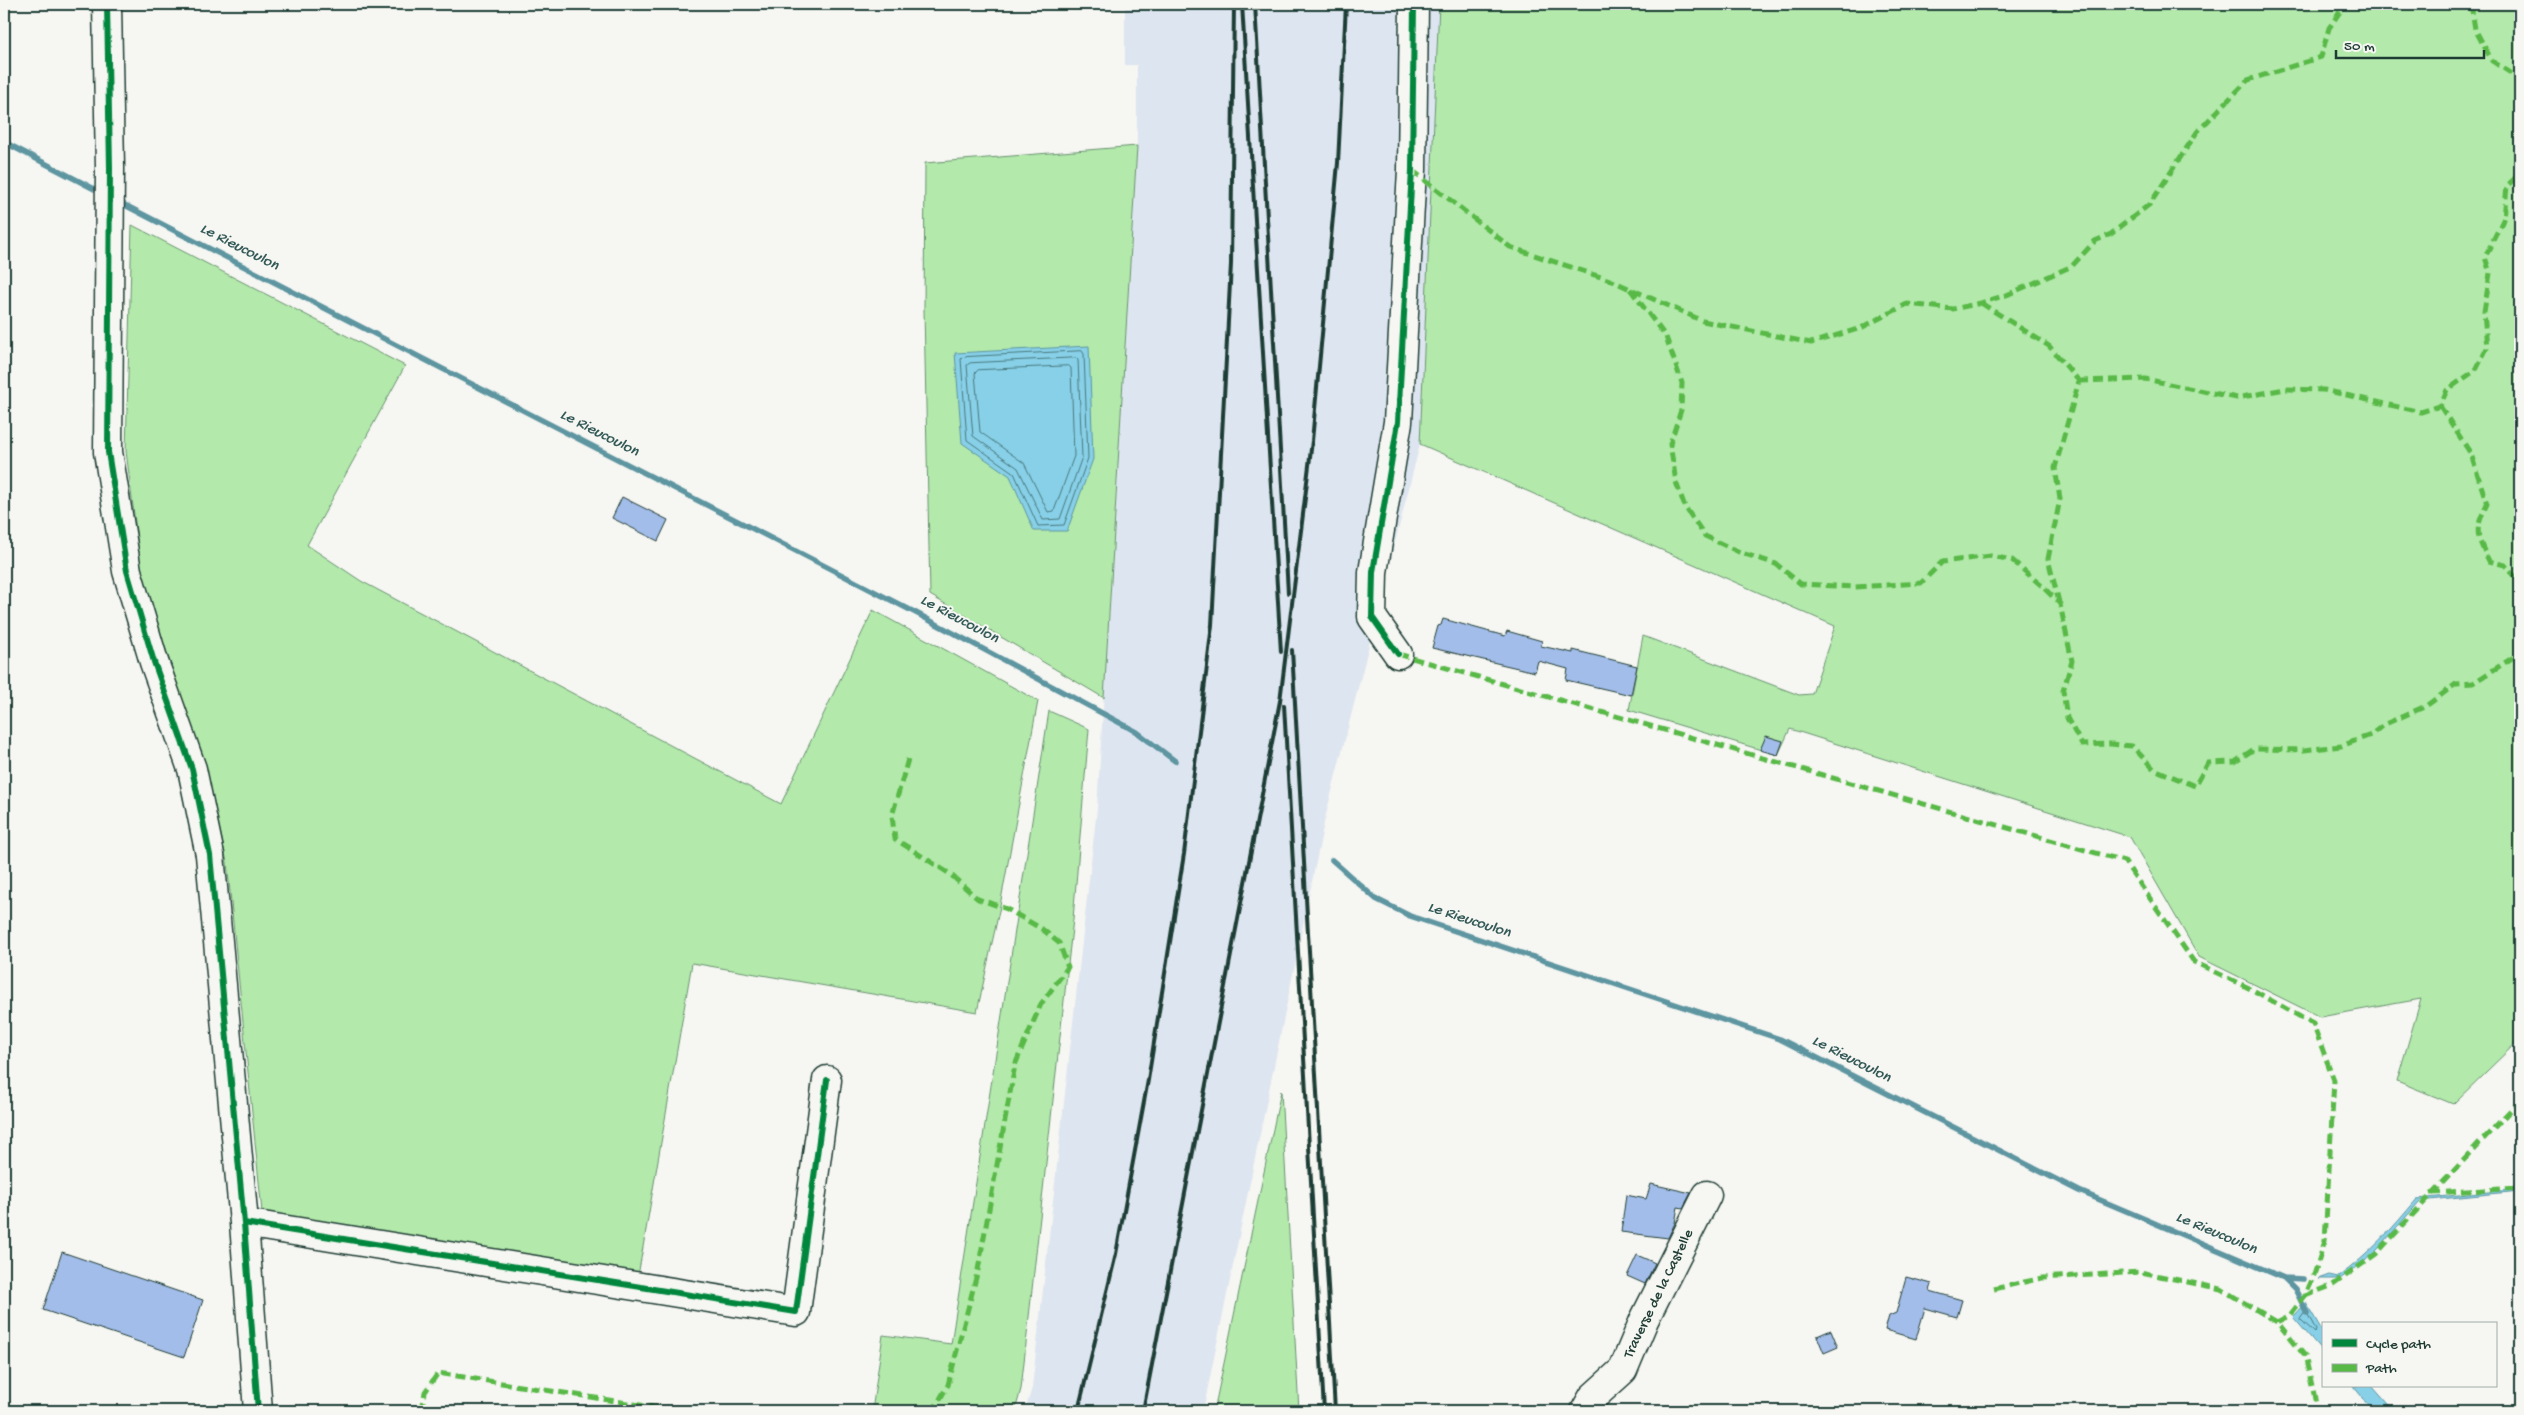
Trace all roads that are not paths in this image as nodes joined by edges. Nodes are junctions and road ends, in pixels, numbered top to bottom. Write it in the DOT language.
graph roads {
  1 [pos="107,4"];
  2 [pos="1414,4"];
  3 [pos="1398,654"];
  4 [pos="828,1080"];
  5 [pos="1707,1195"];
  6 [pos="244,1223"];
  7 [pos="258,1411"];
  8 [pos="1585,1411"];
  1 -- 6 [label="street"];
  2 -- 3 [label="street"];
  4 -- 6 [label="street"];
  5 -- 8 [label="street, Traverse de la Castelle"];
  6 -- 7 [label="street"];
}
